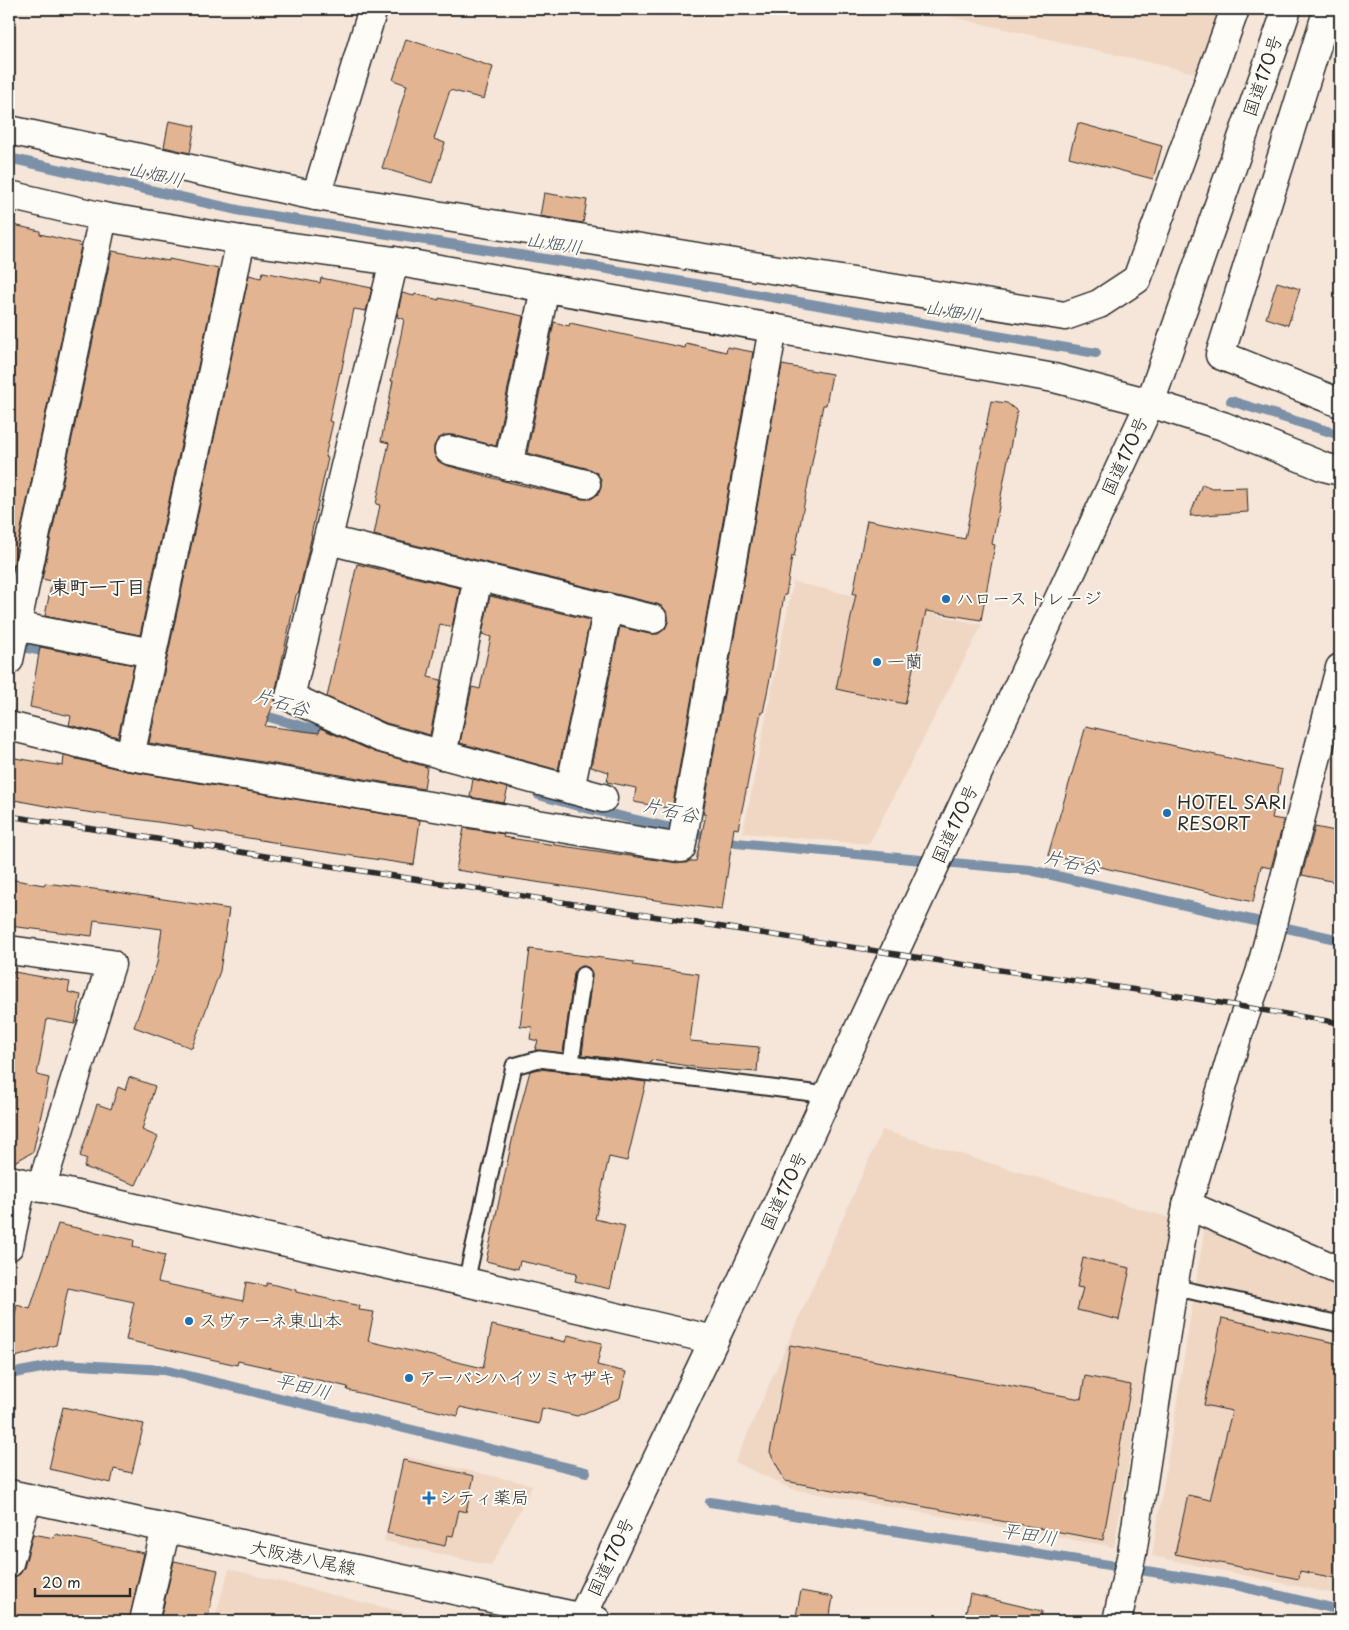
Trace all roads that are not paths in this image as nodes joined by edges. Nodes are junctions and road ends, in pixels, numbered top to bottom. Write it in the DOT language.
graph roads {
  1 [pos="373,9"];
  2 [pos="1235,9"];
  3 [pos="1287,9"];
  4 [pos="1328,9"];
  5 [pos="9,130"];
  6 [pos="9,195"];
  7 [pos="316,196"];
  8 [pos="103,217"];
  9 [pos="240,240"];
  10 [pos="394,261"];
  11 [pos="545,288"];
  12 [pos="773,328"];
  13 [pos="1150,403"];
  14 [pos="1340,403"];
  15 [pos="448,450"];
  16 [pos="508,466"];
  17 [pos="1340,471"];
  18 [pos="586,484"];
  19 [pos="328,540"];
  20 [pos="478,577"];
  21 [pos="608,608"];
  22 [pos="653,620"];
  23 [pos="16,626"];
  24 [pos="152,653"];
  25 [pos="9,660"];
  26 [pos="1340,668"];
  27 [pos="9,726"];
  28 [pos="442,755"];
  29 [pos="130,756"];
  30 [pos="570,789"];
  31 [pos="602,798"];
  32 [pos="9,950"];
  33 [pos="583,975"];
  34 [pos="571,1063"];
  35 [pos="828,1095"];
  36 [pos="24,1184"];
  37 [pos="1187,1205"];
  38 [pos="9,1246"];
  39 [pos="1340,1271"];
  40 [pos="466,1282"];
  41 [pos="1173,1287"];
  42 [pos="1340,1324"];
  43 [pos="714,1340"];
  44 [pos="18,1496"];
  45 [pos="166,1528"];
  46 [pos="9,1563"];
  47 [pos="586,1620"];
  48 [pos="144,1621"];
  49 [pos="1117,1621"];
  1 -- 7 [label="main road"];
  2 -- 7 [label="main road"];
  3 -- 13 [label="main road, 国道170号"];
  4 -- 14 [label="main road"];
  5 -- 7 [label="main road"];
  6 -- 8 [label="main road"];
  8 -- 9 [label="main road"];
  8 -- 23 [label="main road"];
  9 -- 10 [label="main road"];
  9 -- 24 [label="main road"];
  10 -- 11 [label="main road"];
  10 -- 19 [label="main road"];
  11 -- 12 [label="main road"];
  11 -- 16 [label="main road"];
  12 -- 13 [label="main road"];
  12 -- 29 [label="main road"];
  13 -- 17 [label="main road"];
  13 -- 35 [label="main road, 国道170号"];
  15 -- 16 [label="main road"];
  16 -- 18 [label="main road"];
  19 -- 20 [label="main road"];
  19 -- 28 [label="main road"];
  20 -- 21 [label="main road"];
  20 -- 28 [label="main road"];
  21 -- 22 [label="main road"];
  21 -- 30 [label="main road"];
  23 -- 24 [label="main road"];
  23 -- 25 [label="main road"];
  24 -- 29 [label="main road"];
  26 -- 37 [label="main road"];
  27 -- 29 [label="main road"];
  28 -- 30 [label="main road"];
  30 -- 31 [label="main road"];
  32 -- 36 [label="main road"];
  33 -- 34 [label="lane"];
  34 -- 35 [label="lane"];
  34 -- 40 [label="lane"];
  35 -- 43 [label="main road, 国道170号"];
  36 -- 38 [label="main road"];
  36 -- 40 [label="main road"];
  37 -- 39 [label="main road"];
  37 -- 41 [label="main road"];
  40 -- 43 [label="main road"];
  41 -- 42 [label="lane"];
  41 -- 49 [label="main road"];
  43 -- 47 [label="main road, 国道170号"];
  44 -- 45 [label="main road, 大阪港八尾線"];
  44 -- 46 [label="main road"];
  45 -- 47 [label="main road, 大阪港八尾線"];
  45 -- 48 [label="main road"];
}
